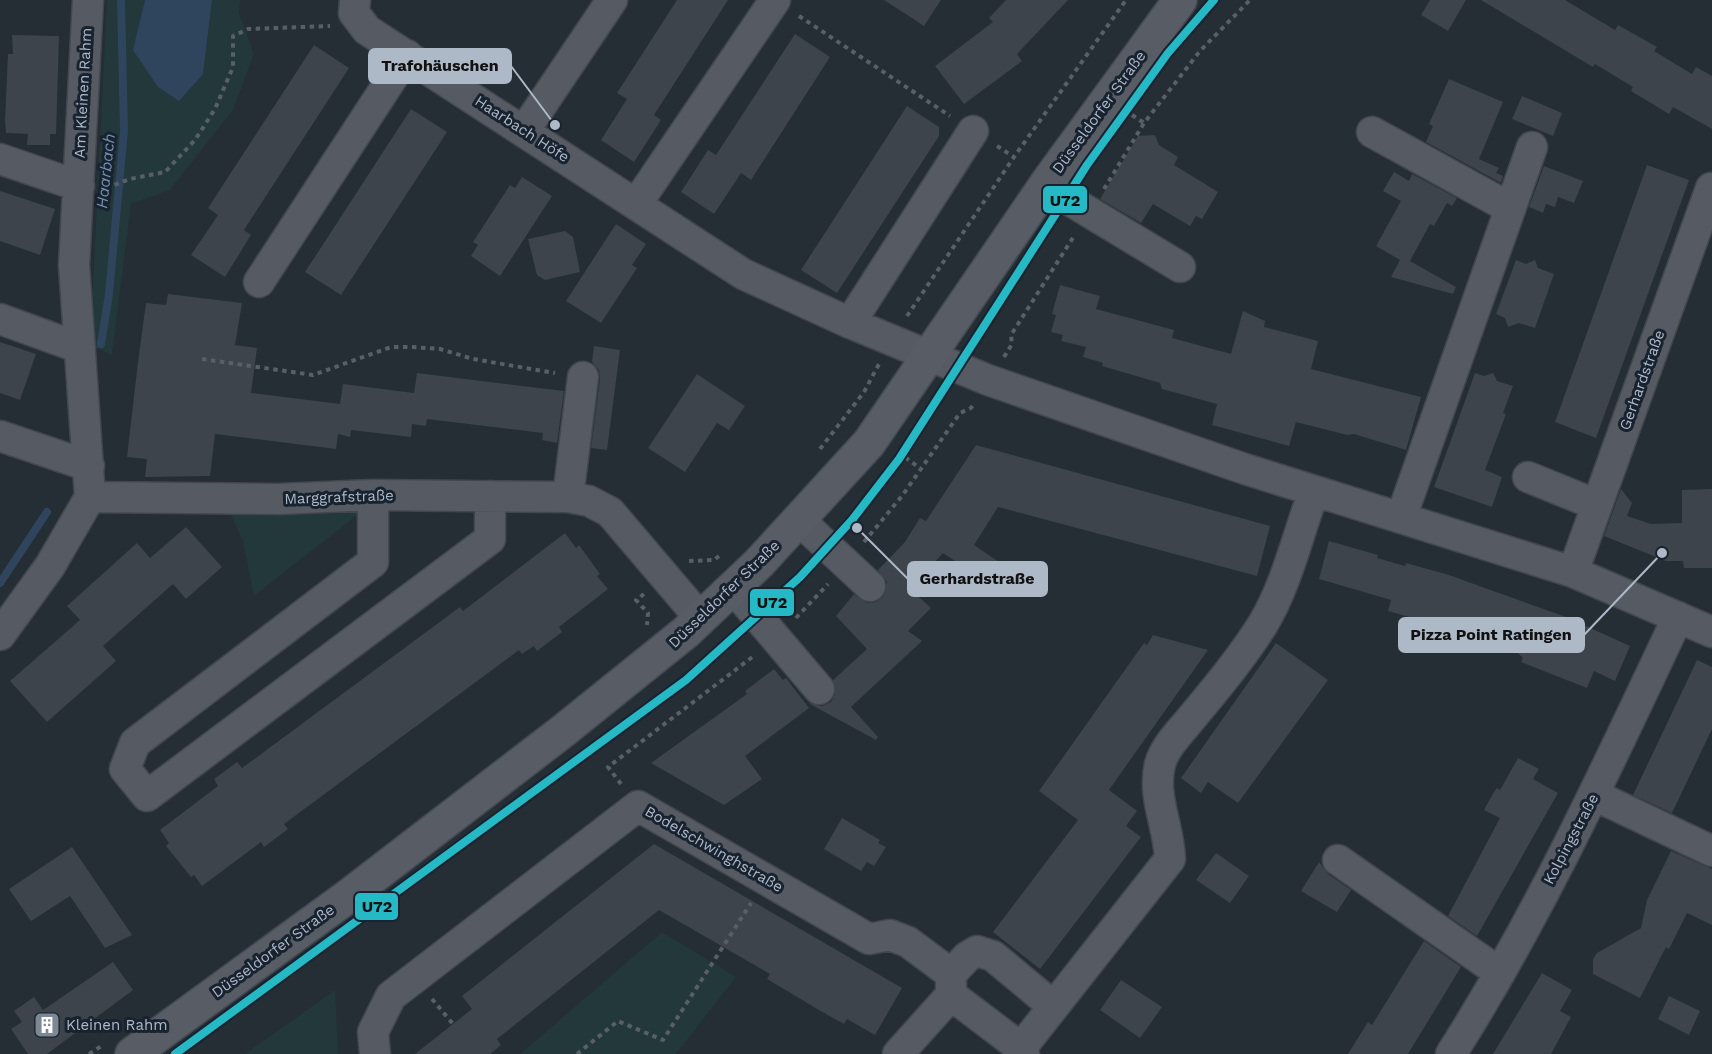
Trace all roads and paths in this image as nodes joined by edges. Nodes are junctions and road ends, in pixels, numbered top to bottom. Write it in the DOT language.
graph roads {
  1 [pos="88,0"];
  2 [pos="612,0"];
  3 [pos="775,0"];
  4 [pos="1126,0"];
  5 [pos="1180,0"];
  6 [pos="1250,0"];
  7 [pos="355,7"];
  8 [pos="406,55"];
  9 [pos="524,131"];
  10 [pos="973,131"];
  11 [pos="1372,132"];
  12 [pos="1532,147"];
  13 [pos="1014,157"];
  14 [pos="0,159"];
  15 [pos="79,186"];
  16 [pos="1046,186"];
  17 [pos="112,187"];
  18 [pos="1711,189"];
  19 [pos="637,203"];
  20 [pos="1510,208"];
  21 [pos="1090,212"];
  22 [pos="1180,267"];
  23 [pos="259,282"];
  24 [pos="0,320"];
  25 [pos="850,323"];
  26 [pos="892,340"];
  27 [pos="80,348"];
  28 [pos="929,354"];
  29 [pos="202,359"];
  30 [pos="583,378"];
  31 [pos="988,380"];
  32 [pos="0,436"];
  33 [pos="813,458"];
  34 [pos="89,466"];
  35 [pos="1528,477"];
  36 [pos="1314,491"];
  37 [pos="373,495"];
  38 [pos="90,496"];
  39 [pos="490,496"];
  40 [pos="902,496"];
  41 [pos="568,497"];
  42 [pos="1598,505"];
  43 [pos="1401,518"];
  44 [pos="800,520"];
  45 [pos="725,552"];
  46 [pos="1573,572"];
  47 [pos="667,578"];
  48 [pos="870,585"];
  49 [pos="733,588"];
  50 [pos="814,600"];
  51 [pos="1678,617"];
  52 [pos="701,619"];
  53 [pos="1712,632"];
  54 [pos="0,635"];
  55 [pos="776,637"];
  56 [pos="819,689"];
  57 [pos="1594,795"];
  58 [pos="638,806"];
  59 [pos="1712,851"];
  60 [pos="1338,860"];
  61 [pos="766,880"];
  62 [pos="1500,973"];
  63 [pos="951,984"];
  64 [pos="1053,1006"];
  65 [pos="1022,1051"];
  66 [pos="132,1054"];
  67 [pos="375,1054"];
  68 [pos="577,1054"];
  69 [pos="898,1054"];
  70 [pos="1451,1054"];
  1 -- 15 [label="street, Am Kleinen Rahm"];
  2 -- 9 [label="street"];
  3 -- 10 [label="path"];
  3 -- 19 [label="street"];
  4 -- 13 [label="path"];
  5 -- 16 [label="main road, Düsseldorfer Straße"];
  6 -- 21 [label="path"];
  7 -- 8 [label="street, Haarbach Höfe"];
  7 -- 17 [label="path"];
  8 -- 9 [label="street, Haarbach Höfe"];
  8 -- 23 [label="street"];
  9 -- 19 [label="street, Haarbach Höfe"];
  10 -- 13 [label="path"];
  10 -- 25 [label="street"];
  11 -- 20 [label="street"];
  12 -- 20 [label="street"];
  13 -- 26 [label="path"];
  14 -- 15 [label="street"];
  15 -- 27 [label="street, Am Kleinen Rahm"];
  16 -- 21 [label="street"];
  16 -- 28 [label="main road, Düsseldorfer Straße"];
  18 -- 42 [label="street, Gerhardstraße"];
  19 -- 25 [label="street, Haarbach Höfe"];
  20 -- 43 [label="street"];
  21 -- 22 [label="street"];
  21 -- 31 [label="path"];
  24 -- 27 [label="street"];
  25 -- 26 [label="street, Haarbach Höfe"];
  26 -- 28 [label="street, Haarbach Höfe"];
  26 -- 33 [label="path"];
  27 -- 34 [label="street, Am Kleinen Rahm"];
  28 -- 31 [label="street"];
  28 -- 44 [label="main road, Düsseldorfer Straße"];
  29 -- 30 [label="path"];
  30 -- 41 [label="street"];
  31 -- 36 [label="street"];
  31 -- 40 [label="path"];
  32 -- 34 [label="street"];
  34 -- 38 [label="street, Am Kleinen Rahm"];
  35 -- 42 [label="street"];
  36 -- 43 [label="street"];
  36 -- 64 [label="street"];
  37 -- 38 [label="street, Marggrafstraße"];
  37 -- 39 [label="street, Marggrafstraße"];
  37 -- 39 [label="street"];
  38 -- 54 [label="street"];
  39 -- 41 [label="street, Marggrafstraße"];
  41 -- 47 [label="street, Marggrafstraße"];
  42 -- 46 [label="street, Gerhardstraße"];
  43 -- 46 [label="street"];
  44 -- 48 [label="street"];
  44 -- 49 [label="main road, Düsseldorfer Straße"];
  45 -- 47 [label="path, Düsseldorfer Straße"];
  46 -- 51 [label="street"];
  47 -- 52 [label="street, Marggrafstraße"];
  49 -- 52 [label="main road, Düsseldorfer Straße"];
  49 -- 55 [label="street"];
  50 -- 55 [label="path"];
  51 -- 53 [label="street"];
  51 -- 57 [label="street, Kolpingstraße"];
  52 -- 66 [label="main road, Düsseldorfer Straße"];
  55 -- 56 [label="street"];
  55 -- 58 [label="path"];
  57 -- 59 [label="street"];
  57 -- 62 [label="street, Kolpingstraße"];
  58 -- 61 [label="street, Bodelschwinghstraße"];
  58 -- 67 [label="street, Bodelschwinghstraße"];
  60 -- 62 [label="street"];
  61 -- 63 [label="street, Bodelschwinghstraße"];
  61 -- 68 [label="path"];
  62 -- 70 [label="street, Kolpingstraße"];
  63 -- 64 [label="street"];
  63 -- 65 [label="street, Bodelschwinghstraße"];
  63 -- 69 [label="street"];
  64 -- 65 [label="street"];
}
